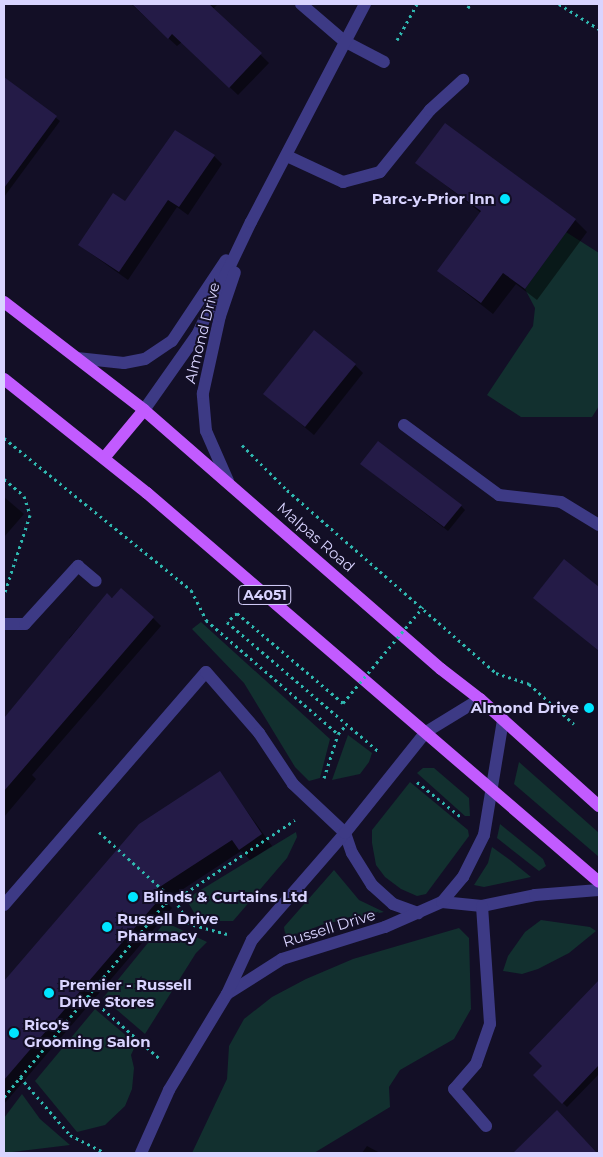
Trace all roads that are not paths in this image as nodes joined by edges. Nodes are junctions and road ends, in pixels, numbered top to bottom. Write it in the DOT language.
graph roads {
  1 [pos="301,4"];
  2 [pos="365,4"];
  3 [pos="344,41"];
  4 [pos="384,62"];
  5 [pos="463,80"];
  6 [pos="288,156"];
  7 [pos="251,222"];
  8 [pos="4,302"];
  9 [pos="77,358"];
  10 [pos="4,379"];
  11 [pos="144,410"];
  12 [pos="404,426"];
  13 [pos="104,458"];
  14 [pos="228,481"];
  15 [pos="599,525"];
  16 [pos="96,581"];
  17 [pos="4,624"];
  18 [pos="480,699"];
  19 [pos="503,720"];
  20 [pos="426,732"];
  21 [pos="491,788"];
  22 [pos="599,806"];
  23 [pos="345,833"];
  24 [pos="599,882"];
  25 [pos="599,890"];
  26 [pos="442,902"];
  27 [pos="4,905"];
  28 [pos="482,906"];
  29 [pos="418,914"];
  30 [pos="226,994"];
  31 [pos="486,1126"];
  32 [pos="141,1153"];
  1 -- 3 [label="street"];
  2 -- 3 [label="street, Almond Drive"];
  3 -- 4 [label="street"];
  3 -- 6 [label="street, Almond Drive"];
  5 -- 6 [label="street"];
  6 -- 7 [label="street, Almond Drive"];
  7 -- 9 [label="street, Almond Drive"];
  7 -- 11 [label="street, Almond Drive"];
  7 -- 14 [label="street, Almond Drive"];
  8 -- 9 [label="main road, Malpas Road"];
  9 -- 11 [label="main road, Malpas Road"];
  10 -- 13 [label="main road, A4051"];
  11 -- 13 [label="main road"];
  11 -- 14 [label="main road, Malpas Road"];
  12 -- 15 [label="street"];
  13 -- 20 [label="main road, A4051"];
  14 -- 18 [label="main road, Malpas Road"];
  16 -- 17 [label="street"];
  18 -- 19 [label="main road, Malpas Road"];
  18 -- 20 [label="street, Russell Drive"];
  19 -- 21 [label="street, Russell Drive"];
  19 -- 22 [label="main road, Malpas Road"];
  20 -- 21 [label="main road, A4051"];
  20 -- 23 [label="street, Russell Drive"];
  21 -- 24 [label="main road, A4051"];
  21 -- 26 [label="street, Russell Drive"];
  23 -- 27 [label="street"];
  23 -- 29 [label="street, Russell Drive"];
  23 -- 30 [label="street, Russell Drive"];
  25 -- 28 [label="street"];
  26 -- 28 [label="street"];
  26 -- 29 [label="street, Russell Drive"];
  28 -- 31 [label="street"];
  29 -- 30 [label="street, Russell Drive"];
  30 -- 32 [label="street, Russell Drive"];
}
